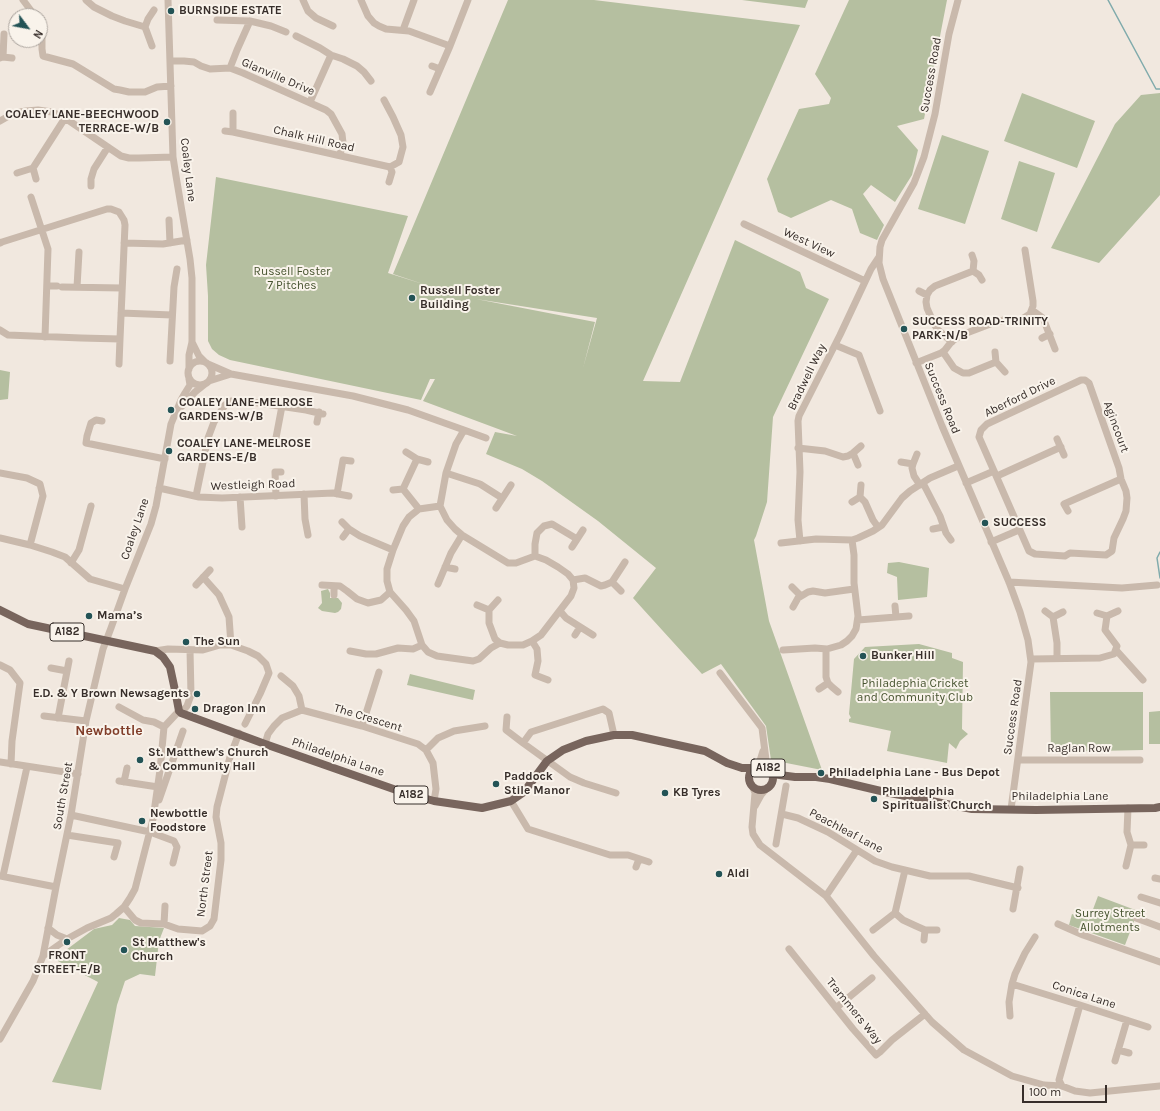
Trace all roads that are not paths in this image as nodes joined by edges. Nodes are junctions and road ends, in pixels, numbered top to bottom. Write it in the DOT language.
graph roads {
  1 [pos="86,0"];
  2 [pos="168,0"];
  3 [pos="303,0"];
  4 [pos="361,0"];
  5 [pos="414,0"];
  6 [pos="468,0"];
  7 [pos="958,0"];
  8 [pos="154,10"];
  9 [pos="217,20"];
  10 [pos="250,21"];
  11 [pos="333,26"];
  12 [pos="145,27"];
  13 [pos="403,30"];
  14 [pos="286,32"];
  15 [pos="4,34"];
  16 [pos="296,36"];
  17 [pos="152,46"];
  18 [pos="450,46"];
  19 [pos="42,48"];
  20 [pos="330,56"];
  21 [pos="2,57"];
  22 [pos="12,58"];
  23 [pos="170,61"];
  24 [pos="432,66"];
  25 [pos="230,68"];
  26 [pos="440,69"];
  27 [pos="371,82"];
  28 [pos="171,86"];
  29 [pos="430,92"];
  30 [pos="384,100"];
  31 [pos="310,102"];
  32 [pos="233,113"];
  33 [pos="65,118"];
  34 [pos="0,119"];
  35 [pos="225,131"];
  36 [pos="233,132"];
  37 [pos="108,147"];
  38 [pos="340,155"];
  39 [pos="174,157"];
  40 [pos="390,167"];
  41 [pos="33,168"];
  42 [pos="17,173"];
  43 [pos="36,179"];
  44 [pos="89,181"];
  45 [pos="389,182"];
  46 [pos="32,197"];
  47 [pos="169,220"];
  48 [pos="744,224"];
  49 [pos="42,229"];
  50 [pos="187,240"];
  51 [pos="124,243"];
  52 [pos="170,243"];
  53 [pos="0,244"];
  54 [pos="1025,250"];
  55 [pos="79,252"];
  56 [pos="972,255"];
  57 [pos="879,258"];
  58 [pos="177,269"];
  59 [pos="973,271"];
  60 [pos="982,280"];
  61 [pos="865,281"];
  62 [pos="47,286"];
  63 [pos="77,287"];
  64 [pos="122,288"];
  65 [pos="919,291"];
  66 [pos="927,295"];
  67 [pos="1032,310"];
  68 [pos="122,313"];
  69 [pos="172,315"];
  70 [pos="0,330"];
  71 [pos="1050,334"];
  72 [pos="45,337"];
  73 [pos="1042,338"];
  74 [pos="120,339"];
  75 [pos="192,342"];
  76 [pos="952,342"];
  77 [pos="835,345"];
  78 [pos="1055,349"];
  79 [pos="943,352"];
  80 [pos="995,352"];
  81 [pos="170,361"];
  82 [pos="996,362"];
  83 [pos="206,363"];
  84 [pos="916,363"];
  85 [pos="119,364"];
  86 [pos="189,369"];
  87 [pos="1005,372"];
  88 [pos="230,374"];
  89 [pos="189,378"];
  90 [pos="207,382"];
  91 [pos="1089,383"];
  92 [pos="282,406"];
  93 [pos="880,411"];
  94 [pos="175,413"];
  95 [pos="102,421"];
  96 [pos="317,422"];
  97 [pos="464,430"];
  98 [pos="486,438"];
  99 [pos="1057,438"];
  100 [pos="274,443"];
  101 [pos="861,446"];
  102 [pos="1061,447"];
  103 [pos="798,448"];
  104 [pos="406,452"];
  105 [pos="853,453"];
  106 [pos="917,454"];
  107 [pos="1064,455"];
  108 [pos="165,459"];
  109 [pos="417,459"];
  110 [pos="351,460"];
  111 [pos="428,462"];
  112 [pos="901,462"];
  113 [pos="913,464"];
  114 [pos="858,465"];
  115 [pos="958,466"];
  116 [pos="274,472"];
  117 [pos="0,473"];
  118 [pos="446,473"];
  119 [pos="995,474"];
  120 [pos="1121,479"];
  121 [pos="966,483"];
  122 [pos="922,484"];
  123 [pos="511,485"];
  124 [pos="861,485"];
  125 [pos="159,488"];
  126 [pos="403,489"];
  127 [pos="393,490"];
  128 [pos="304,494"];
  129 [pos="337,494"];
  130 [pos="196,496"];
  131 [pos="276,496"];
  132 [pos="349,496"];
  133 [pos="240,497"];
  134 [pos="860,497"];
  135 [pos="502,498"];
  136 [pos="852,502"];
  137 [pos="1064,504"];
  138 [pos="91,506"];
  139 [pos="440,506"];
  140 [pos="496,508"];
  141 [pos="419,510"];
  142 [pos="244,522"];
  143 [pos="342,522"];
  144 [pos="943,526"];
  145 [pos="878,527"];
  146 [pos="349,529"];
  147 [pos="933,529"];
  148 [pos="582,530"];
  149 [pos="1019,530"];
  150 [pos="308,535"];
  151 [pos="462,535"];
  152 [pos="342,537"];
  153 [pos="0,538"];
  154 [pos="577,539"];
  155 [pos="852,540"];
  156 [pos="951,540"];
  157 [pos="800,541"];
  158 [pos="991,542"];
  159 [pos="781,543"];
  160 [pos="30,545"];
  161 [pos="572,547"];
  162 [pos="393,550"];
  163 [pos="1109,554"];
  164 [pos="535,556"];
  165 [pos="625,562"];
  166 [pos="71,563"];
  167 [pos="445,566"];
  168 [pos="455,569"];
  169 [pos="210,570"];
  170 [pos="203,577"];
  171 [pos="573,580"];
  172 [pos="612,582"];
  173 [pos="1008,582"];
  174 [pos="196,584"];
  175 [pos="438,584"];
  176 [pos="322,585"];
  177 [pos="1157,585"];
  178 [pos="334,586"];
  179 [pos="792,587"];
  180 [pos="124,589"];
  181 [pos="854,589"];
  182 [pos="390,592"];
  183 [pos="621,592"];
  184 [pos="334,595"];
  185 [pos="801,596"];
  186 [pos="498,600"];
  187 [pos="477,604"];
  188 [pos="895,606"];
  189 [pos="793,607"];
  190 [pos="0,610"];
  191 [pos="489,610"];
  192 [pos="1045,611"];
  193 [pos="1118,611"];
  194 [pos="560,612"];
  195 [pos="1064,612"];
  196 [pos="1098,612"];
  197 [pos="909,616"];
  198 [pos="1107,616"];
  199 [pos="896,617"];
  200 [pos="1054,617"];
  201 [pos="858,620"];
  202 [pos="580,627"];
  203 [pos="574,635"];
  204 [pos="593,635"];
  205 [pos="106,640"];
  206 [pos="532,641"];
  207 [pos="500,643"];
  208 [pos="231,645"];
  209 [pos="422,645"];
  210 [pos="826,649"];
  211 [pos="190,650"];
  212 [pos="783,650"];
  213 [pos="1116,650"];
  214 [pos="155,651"];
  215 [pos="350,651"];
  216 [pos="1057,658"];
  217 [pos="1031,659"];
  218 [pos="69,661"];
  219 [pos="0,665"];
  220 [pos="51,668"];
  221 [pos="67,670"];
  222 [pos="379,672"];
  223 [pos="720,672"];
  224 [pos="281,676"];
  225 [pos="548,680"];
  226 [pos="1143,680"];
  227 [pos="828,683"];
  228 [pos="819,689"];
  229 [pos="838,692"];
  230 [pos="119,707"];
  231 [pos="302,710"];
  232 [pos="180,712"];
  233 [pos="44,716"];
  234 [pos="507,717"];
  235 [pos="58,718"];
  236 [pos="86,721"];
  237 [pos="245,724"];
  238 [pos="362,726"];
  239 [pos="485,726"];
  240 [pos="164,728"];
  241 [pos="183,731"];
  242 [pos="238,733"];
  243 [pos="614,735"];
  244 [pos="265,744"];
  245 [pos="523,744"];
  246 [pos="764,745"];
  247 [pos="426,750"];
  248 [pos="1018,760"];
  249 [pos="1140,760"];
  250 [pos="547,761"];
  251 [pos="0,762"];
  252 [pos="727,763"];
  253 [pos="11,764"];
  254 [pos="27,766"];
  255 [pos="757,767"];
  256 [pos="127,768"];
  257 [pos="771,772"];
  258 [pos="78,774"];
  259 [pos="795,777"];
  260 [pos="751,784"];
  261 [pos="769,786"];
  262 [pos="786,786"];
  263 [pos="158,787"];
  264 [pos="616,793"];
  265 [pos="434,801"];
  266 [pos="511,801"];
  267 [pos="1160,807"];
  268 [pos="754,808"];
  269 [pos="1128,808"];
  270 [pos="1011,809"];
  271 [pos="782,814"];
  272 [pos="71,815"];
  273 [pos="153,819"];
  274 [pos="150,832"];
  275 [pos="67,835"];
  276 [pos="776,844"];
  277 [pos="1131,845"];
  278 [pos="1144,845"];
  279 [pos="857,850"];
  280 [pos="114,857"];
  281 [pos="639,859"];
  282 [pos="649,862"];
  283 [pos="173,863"];
  284 [pos="1126,866"];
  285 [pos="636,867"];
  286 [pos="1020,869"];
  287 [pos="905,870"];
  288 [pos="2,876"];
  289 [pos="56,887"];
  290 [pos="1018,888"];
  291 [pos="826,896"];
  292 [pos="1141,897"];
  293 [pos="1160,904"];
  294 [pos="165,906"];
  295 [pos="124,907"];
  296 [pos="1013,909"];
  297 [pos="895,913"];
  298 [pos="1136,918"];
  299 [pos="164,924"];
  300 [pos="1058,924"];
  301 [pos="1160,927"];
  302 [pos="48,928"];
  303 [pos="873,930"];
  304 [pos="926,930"];
  305 [pos="937,930"];
  306 [pos="1035,937"];
  307 [pos="67,939"];
  308 [pos="924,940"];
  309 [pos="789,949"];
  310 [pos="43,956"];
  311 [pos="1160,962"];
  312 [pos="872,978"];
  313 [pos="1012,984"];
  314 [pos="1080,1004"];
  315 [pos="836,1008"];
  316 [pos="925,1014"];
  317 [pos="1010,1016"];
  318 [pos="1127,1020"];
  319 [pos="1148,1027"];
  320 [pos="0,1039"];
  321 [pos="1118,1050"];
  322 [pos="1129,1053"];
  323 [pos="1115,1061"];
  324 [pos="1062,1086"];
  325 [pos="1160,1086"];
  1 -- 12 [label="street"];
  2 -- 23 [label="street, Coaley Lane"];
  3 -- 11 [label="street"];
  4 -- 13 [label="street"];
  5 -- 13 [label="street"];
  6 -- 18 [label="street"];
  7 -- 57 [label="street, Success Road"];
  8 -- 12 [label="street"];
  9 -- 10 [label="street"];
  10 -- 14 [label="street"];
  10 -- 25 [label="street"];
  12 -- 17 [label="street"];
  13 -- 18 [label="street"];
  15 -- 21 [label="street"];
  16 -- 20 [label="street"];
  18 -- 26 [label="street"];
  19 -- 28 [label="street"];
  20 -- 27 [label="street"];
  20 -- 31 [label="street"];
  21 -- 22 [label="street"];
  23 -- 25 [label="street, Glanville Drive"];
  23 -- 28 [label="street, Coaley Lane"];
  24 -- 26 [label="street"];
  25 -- 31 [label="street, Glanville Drive"];
  26 -- 29 [label="street"];
  28 -- 39 [label="street, Coaley Lane"];
  30 -- 40 [label="street"];
  31 -- 38 [label="street, Glanville Drive"];
  32 -- 36 [label="street"];
  33 -- 34 [label="street"];
  33 -- 37 [label="street"];
  33 -- 41 [label="street"];
  35 -- 36 [label="street, Chalk Hill Road"];
  36 -- 38 [label="street, Chalk Hill Road"];
  37 -- 39 [label="street"];
  37 -- 44 [label="street"];
  38 -- 40 [label="street, Chalk Hill Road"];
  39 -- 50 [label="street, Coaley Lane"];
  40 -- 45 [label="street"];
  41 -- 42 [label="street"];
  41 -- 43 [label="street"];
  46 -- 49 [label="street"];
  47 -- 52 [label="street"];
  48 -- 61 [label="street, West View"];
  49 -- 51 [label="street"];
  49 -- 53 [label="street"];
  49 -- 62 [label="street"];
  50 -- 52 [label="street"];
  50 -- 75 [label="street, Coaley Lane"];
  51 -- 52 [label="street"];
  51 -- 64 [label="street"];
  54 -- 67 [label="street"];
  55 -- 63 [label="street"];
  56 -- 59 [label="street"];
  57 -- 61 [label="street, Bradwell Way"];
  57 -- 84 [label="street, Success Road"];
  58 -- 69 [label="street"];
  59 -- 60 [label="street"];
  59 -- 66 [label="street"];
  61 -- 77 [label="street, Bradwell Way"];
  62 -- 63 [label="street"];
  62 -- 72 [label="street"];
  63 -- 64 [label="street"];
  64 -- 68 [label="street"];
  65 -- 66 [label="street"];
  66 -- 76 [label="street"];
  67 -- 71 [label="street"];
  67 -- 76 [label="street"];
  68 -- 69 [label="street"];
  68 -- 74 [label="street"];
  69 -- 81 [label="street"];
  70 -- 72 [label="street"];
  71 -- 73 [label="street"];
  71 -- 78 [label="street"];
  72 -- 74 [label="street"];
  74 -- 85 [label="street"];
  75 -- 83 [label="street"];
  75 -- 86 [label="street, Coaley Lane"];
  76 -- 79 [label="street"];
  77 -- 93 [label="street"];
  77 -- 103 [label="street, Bradwell Way"];
  79 -- 82 [label="street"];
  79 -- 84 [label="street"];
  80 -- 82 [label="street"];
  82 -- 87 [label="street"];
  83 -- 86 [label="street"];
  83 -- 88 [label="street"];
  83 -- 90 [label="street"];
  84 -- 115 [label="street, Success Road"];
  86 -- 89 [label="street"];
  88 -- 90 [label="street"];
  88 -- 97 [label="street"];
  89 -- 90 [label="street"];
  89 -- 94 [label="street, Coaley Lane"];
  90 -- 94 [label="street"];
  91 -- 119 [label="street, Aberford Drive"];
  91 -- 120 [label="street, Agincourt"];
  92 -- 96 [label="street"];
  92 -- 100 [label="street"];
  92 -- 130 [label="street"];
  94 -- 108 [label="street, Coaley Lane"];
  95 -- 108 [label="street"];
  97 -- 98 [label="street"];
  97 -- 118 [label="street"];
  99 -- 102 [label="street"];
  101 -- 105 [label="street"];
  102 -- 107 [label="street"];
  102 -- 119 [label="street"];
  103 -- 105 [label="street"];
  103 -- 157 [label="street, Bradwell Way"];
  104 -- 109 [label="street"];
  105 -- 114 [label="street"];
  106 -- 113 [label="street"];
  108 -- 125 [label="street, Coaley Lane"];
  109 -- 111 [label="street"];
  109 -- 126 [label="street"];
  110 -- 129 [label="street"];
  112 -- 113 [label="street"];
  113 -- 122 [label="street"];
  115 -- 121 [label="street, Success Road"];
  115 -- 122 [label="street"];
  116 -- 131 [label="street"];
  117 -- 160 [label="street"];
  118 -- 135 [label="street"];
  118 -- 139 [label="street"];
  119 -- 121 [label="street"];
  119 -- 149 [label="street, Aberford Drive"];
  120 -- 137 [label="street"];
  120 -- 163 [label="street, Agincourt"];
  121 -- 158 [label="street, Success Road"];
  122 -- 144 [label="street"];
  122 -- 145 [label="street"];
  123 -- 135 [label="street"];
  124 -- 134 [label="street"];
  125 -- 130 [label="street, Westleigh Road"];
  125 -- 180 [label="street, Coaley Lane"];
  126 -- 127 [label="street"];
  126 -- 141 [label="street"];
  128 -- 129 [label="street, Westleigh Road"];
  128 -- 131 [label="street, Westleigh Road"];
  128 -- 150 [label="street"];
  129 -- 132 [label="street, Westleigh Road"];
  130 -- 133 [label="street, Westleigh Road"];
  131 -- 133 [label="street, Westleigh Road"];
  133 -- 142 [label="street"];
  134 -- 136 [label="street"];
  134 -- 145 [label="street"];
  135 -- 140 [label="street"];
  138 -- 166 [label="street"];
  139 -- 141 [label="street"];
  139 -- 151 [label="street"];
  141 -- 162 [label="street"];
  143 -- 146 [label="street"];
  144 -- 147 [label="street"];
  144 -- 156 [label="street"];
  145 -- 155 [label="street"];
  146 -- 152 [label="street"];
  146 -- 162 [label="street"];
  148 -- 154 [label="street"];
  149 -- 158 [label="street"];
  149 -- 163 [label="street, Aberford Drive"];
  151 -- 164 [label="street"];
  151 -- 167 [label="street"];
  153 -- 160 [label="street"];
  154 -- 161 [label="street"];
  154 -- 164 [label="street"];
  155 -- 157 [label="street"];
  155 -- 181 [label="street"];
  157 -- 159 [label="street"];
  158 -- 173 [label="street, Success Road"];
  160 -- 166 [label="street"];
  162 -- 182 [label="street"];
  164 -- 171 [label="street"];
  165 -- 172 [label="street"];
  166 -- 180 [label="street"];
  167 -- 168 [label="street"];
  167 -- 175 [label="street"];
  169 -- 170 [label="street"];
  170 -- 174 [label="street"];
  170 -- 208 [label="street"];
  171 -- 172 [label="street"];
  171 -- 194 [label="street"];
  172 -- 183 [label="street"];
  173 -- 177 [label="street"];
  173 -- 217 [label="street, Success Road"];
  176 -- 178 [label="street"];
  178 -- 182 [label="street"];
  178 -- 184 [label="street"];
  179 -- 185 [label="street"];
  180 -- 205 [label="street, Coaley Lane"];
  181 -- 185 [label="street"];
  181 -- 201 [label="street"];
  182 -- 209 [label="street"];
  185 -- 189 [label="street"];
  186 -- 191 [label="street"];
  187 -- 191 [label="street"];
  188 -- 199 [label="street"];
  190 -- 205 [label="main road, A182"];
  191 -- 207 [label="street"];
  192 -- 200 [label="street"];
  193 -- 198 [label="street"];
  194 -- 202 [label="street"];
  194 -- 206 [label="street"];
  195 -- 200 [label="street"];
  196 -- 198 [label="street"];
  197 -- 199 [label="street"];
  198 -- 213 [label="street"];
  199 -- 201 [label="street"];
  200 -- 216 [label="street"];
  201 -- 210 [label="street"];
  202 -- 203 [label="street"];
  202 -- 204 [label="street"];
  205 -- 214 [label="main road, A182"];
  205 -- 236 [label="street, South Street"];
  206 -- 207 [label="street"];
  206 -- 225 [label="street"];
  207 -- 209 [label="street"];
  208 -- 211 [label="street"];
  208 -- 237 [label="street"];
  209 -- 215 [label="street"];
  210 -- 212 [label="street"];
  210 -- 227 [label="street"];
  211 -- 214 [label="street"];
  211 -- 232 [label="street"];
  213 -- 216 [label="street"];
  213 -- 226 [label="street"];
  214 -- 232 [label="main road"];
  216 -- 217 [label="street"];
  217 -- 248 [label="street, Success Road"];
  218 -- 221 [label="street"];
  219 -- 253 [label="street"];
  220 -- 221 [label="street"];
  221 -- 235 [label="street"];
  222 -- 238 [label="street"];
  223 -- 246 [label="street"];
  224 -- 231 [label="street"];
  227 -- 228 [label="street"];
  227 -- 229 [label="street"];
  230 -- 240 [label="street"];
  231 -- 238 [label="street, The Crescent"];
  231 -- 244 [label="street"];
  232 -- 240 [label="street"];
  232 -- 242 [label="main road, Philadelphia Lane / A182"];
  233 -- 235 [label="street"];
  234 -- 245 [label="street"];
  235 -- 236 [label="street"];
  236 -- 258 [label="street, South Street"];
  238 -- 247 [label="street, The Crescent"];
  239 -- 247 [label="street"];
  240 -- 263 [label="street"];
  241 -- 273 [label="street"];
  242 -- 244 [label="main road, Philadelphia Lane / A182"];
  242 -- 299 [label="street, North Street"];
  243 -- 245 [label="street"];
  243 -- 250 [label="main road, Philadelphia Lane / A182"];
  243 -- 252 [label="main road, Philadelphia Lane / A182"];
  244 -- 265 [label="main road, Philadelphia Lane / A182"];
  245 -- 250 [label="street"];
  246 -- 255 [label="street"];
  246 -- 257 [label="street"];
  247 -- 265 [label="street"];
  248 -- 249 [label="street, Raglan Row"];
  248 -- 270 [label="street, Success Road"];
  250 -- 264 [label="street"];
  250 -- 266 [label="main road, Philadelphia Lane / A182"];
  251 -- 253 [label="street"];
  252 -- 255 [label="main road, Philadelphia Lane / A182"];
  252 -- 260 [label="main road, Philadelphia Lane / A182"];
  253 -- 254 [label="street"];
  254 -- 258 [label="street"];
  254 -- 288 [label="street"];
  255 -- 257 [label="main road, Philadelphia Lane / A182"];
  255 -- 260 [label="main road, A182"];
  256 -- 263 [label="street"];
  257 -- 259 [label="main road, Philadelphia Lane / A182"];
  257 -- 261 [label="main road, A182"];
  258 -- 272 [label="street, South Street"];
  259 -- 261 [label="main road, Philadelphia Lane / A182"];
  259 -- 270 [label="main road, Philadelphia Lane / A182"];
  260 -- 261 [label="main road, Philadelphia Lane / A182"];
  260 -- 268 [label="street"];
  261 -- 268 [label="street"];
  262 -- 271 [label="street"];
  263 -- 273 [label="street"];
  265 -- 266 [label="main road, Philadelphia Lane / A182"];
  266 -- 281 [label="street"];
  267 -- 269 [label="main road, Philadelphia Lane / A182"];
  268 -- 291 [label="street"];
  269 -- 270 [label="main road, Philadelphia Lane / A182"];
  269 -- 277 [label="street"];
  271 -- 276 [label="street"];
  271 -- 279 [label="street, Peachleaf Lane"];
  272 -- 274 [label="street"];
  272 -- 275 [label="street, South Street"];
  273 -- 274 [label="street"];
  274 -- 283 [label="street"];
  274 -- 295 [label="street"];
  275 -- 280 [label="street"];
  275 -- 289 [label="street, South Street"];
  277 -- 278 [label="street"];
  277 -- 284 [label="street"];
  279 -- 287 [label="street, Peachleaf Lane"];
  279 -- 291 [label="street"];
  281 -- 282 [label="street"];
  281 -- 285 [label="street"];
  286 -- 290 [label="street"];
  287 -- 290 [label="street, Peachleaf Lane"];
  287 -- 297 [label="street"];
  288 -- 289 [label="street"];
  289 -- 302 [label="street, South Street"];
  290 -- 296 [label="street"];
  291 -- 316 [label="street"];
  292 -- 293 [label="street"];
  294 -- 299 [label="street"];
  295 -- 299 [label="street"];
  295 -- 307 [label="street"];
  297 -- 303 [label="street"];
  297 -- 304 [label="street"];
  298 -- 301 [label="street"];
  300 -- 311 [label="street"];
  302 -- 307 [label="street"];
  302 -- 310 [label="street, South Street"];
  304 -- 305 [label="street"];
  304 -- 308 [label="street"];
  306 -- 313 [label="street"];
  307 -- 310 [label="street"];
  309 -- 315 [label="street, Trammers Way"];
  310 -- 320 [label="street, South Street"];
  312 -- 315 [label="street"];
  313 -- 314 [label="street, Conica Lane"];
  313 -- 317 [label="street"];
  314 -- 318 [label="street, Conica Lane"];
  314 -- 324 [label="street"];
  315 -- 316 [label="street, Trammers Way"];
  316 -- 324 [label="street"];
  318 -- 319 [label="street, Conica Lane"];
  318 -- 321 [label="street"];
  321 -- 322 [label="street"];
  321 -- 323 [label="street"];
  324 -- 325 [label="street"];
}
